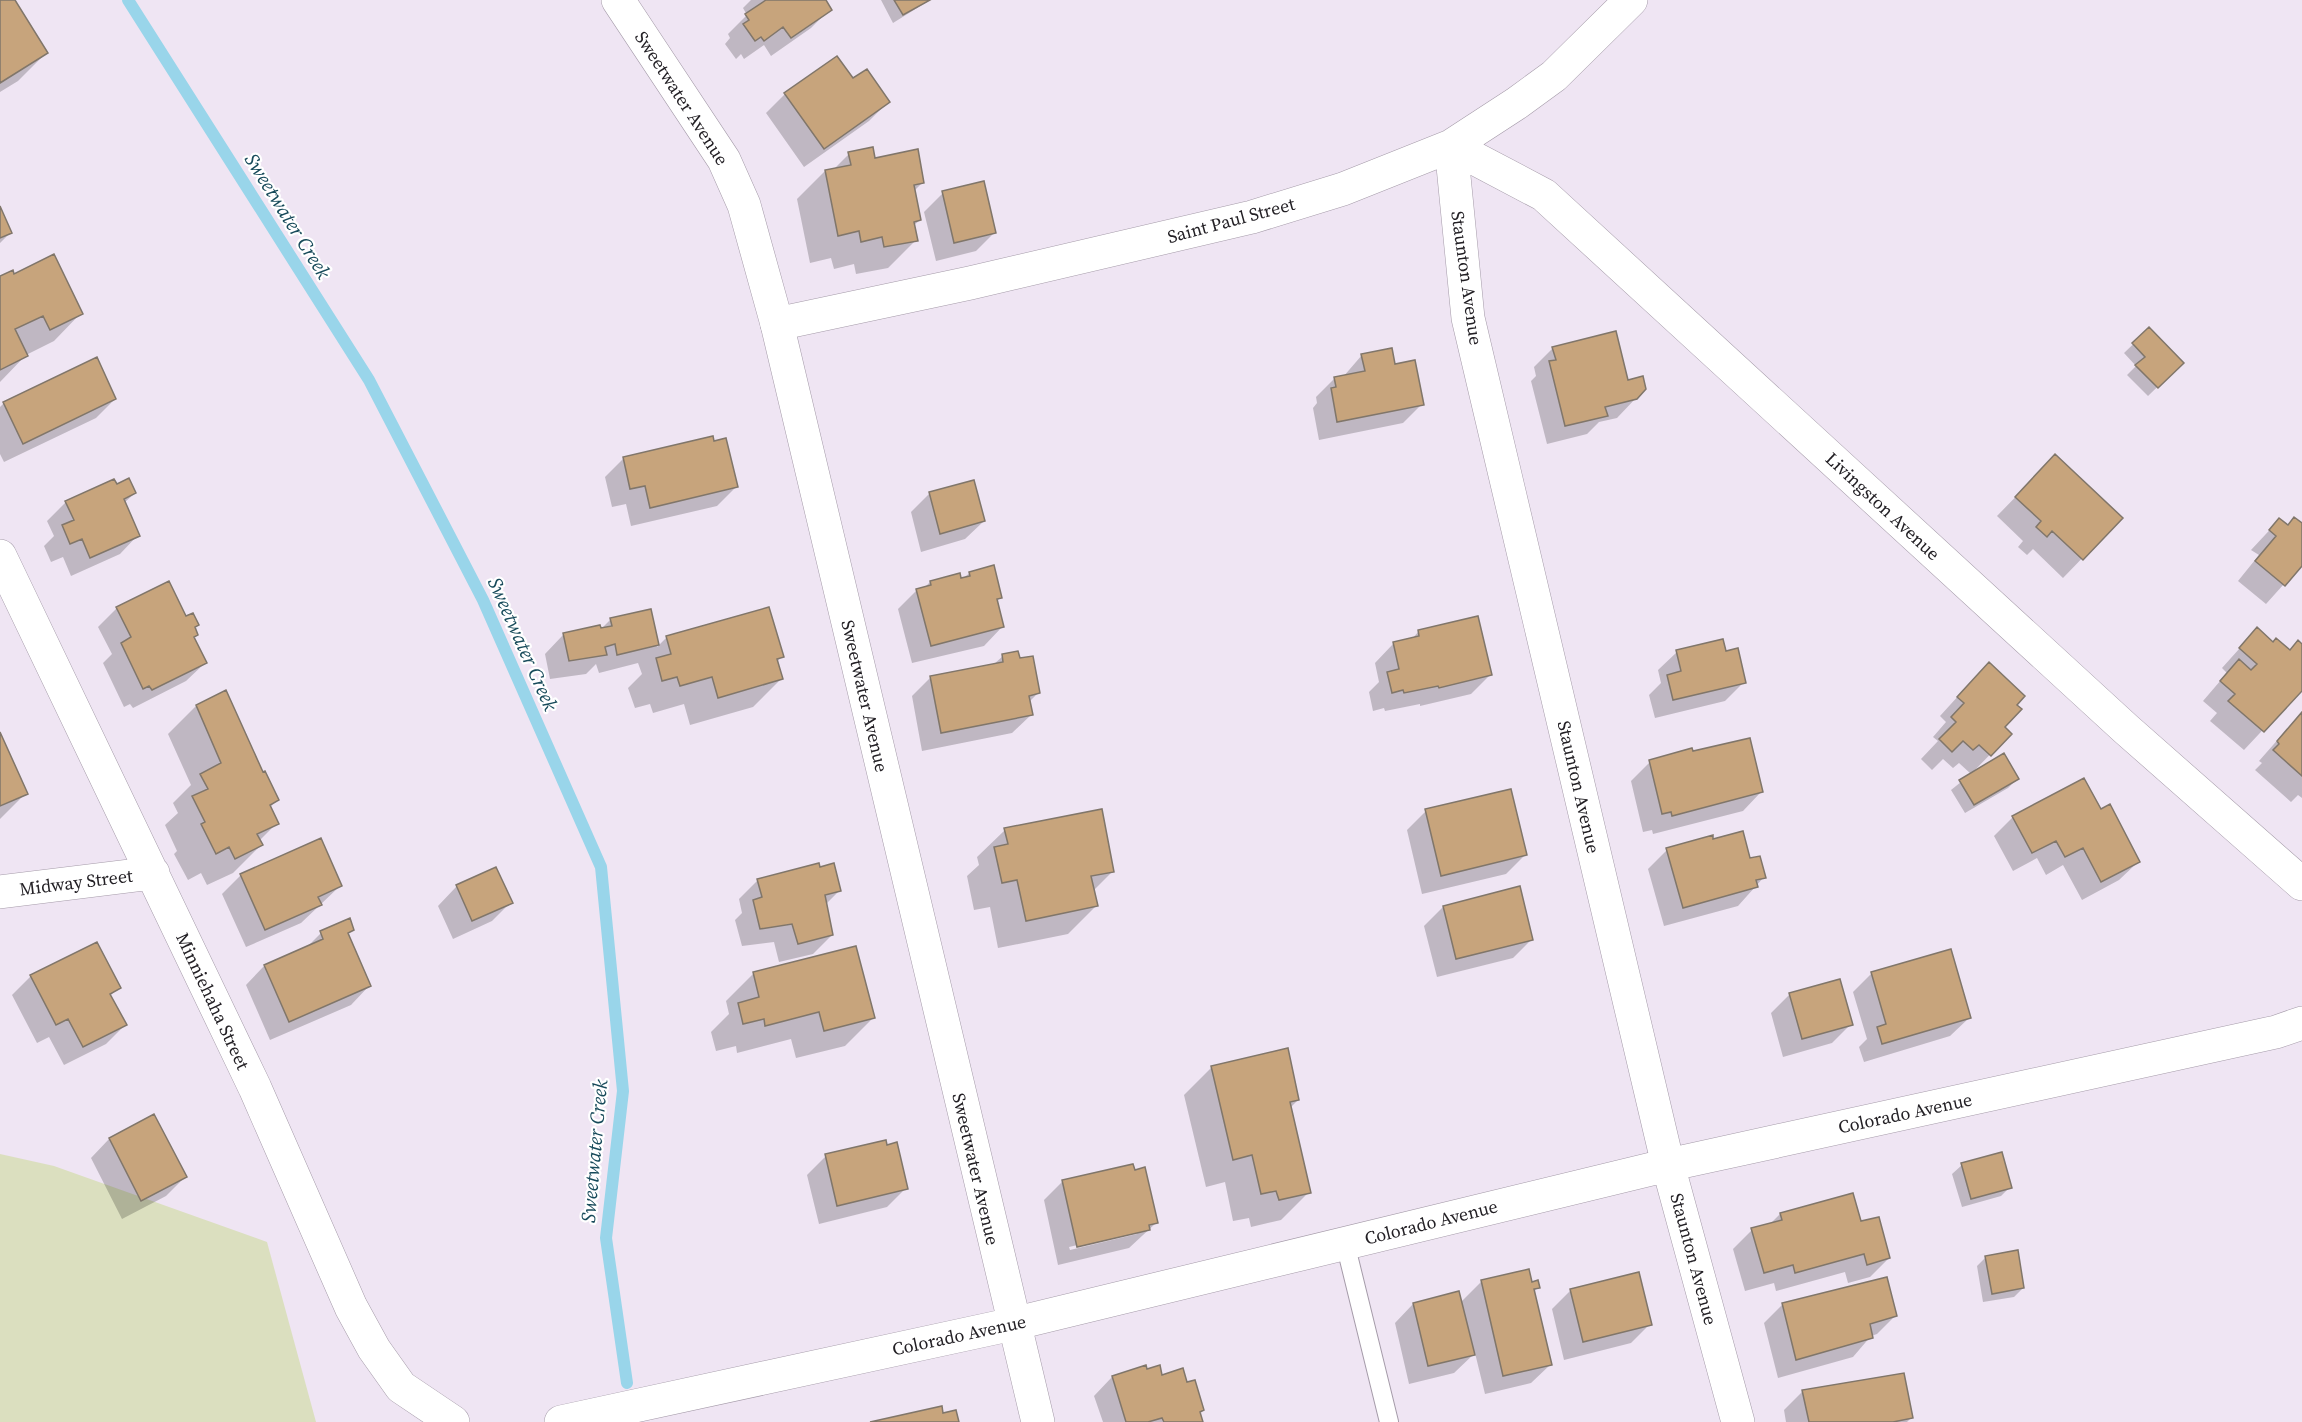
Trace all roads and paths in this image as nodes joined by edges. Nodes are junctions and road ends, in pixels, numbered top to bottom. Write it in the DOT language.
graph roads {
  1 [pos="618,0"];
  2 [pos="1631,0"];
  3 [pos="1451,146"];
  4 [pos="777,324"];
  5 [pos="0,556"];
  6 [pos="153,873"];
  7 [pos="2302,884"];
  8 [pos="0,892"];
  9 [pos="2302,1023"];
  10 [pos="1668,1165"];
  11 [pos="1345,1244"];
  12 [pos="1013,1324"];
  13 [pos="453,1422"];
  14 [pos="561,1422"];
  15 [pos="1038,1422"];
  16 [pos="1389,1422"];
  17 [pos="1738,1422"];
  1 -- 4 [label="street, Sweetwater Avenue"];
  2 -- 3 [label="street, Saint Paul Street"];
  3 -- 4 [label="street, Saint Paul Street"];
  3 -- 7 [label="street, Livingston Avenue"];
  3 -- 10 [label="street, Staunton Avenue"];
  4 -- 12 [label="street, Sweetwater Avenue"];
  5 -- 6 [label="street, Minniehaha Street"];
  6 -- 8 [label="street, Midway Street"];
  6 -- 13 [label="street, Minniehaha Street"];
  9 -- 10 [label="street, Colorado Avenue"];
  10 -- 11 [label="street, Colorado Avenue"];
  10 -- 17 [label="street, Staunton Avenue"];
  11 -- 12 [label="street, Colorado Avenue"];
  11 -- 16 [label="lane"];
  12 -- 14 [label="street, Colorado Avenue"];
  12 -- 15 [label="street, Sweetwater Avenue"];
}
